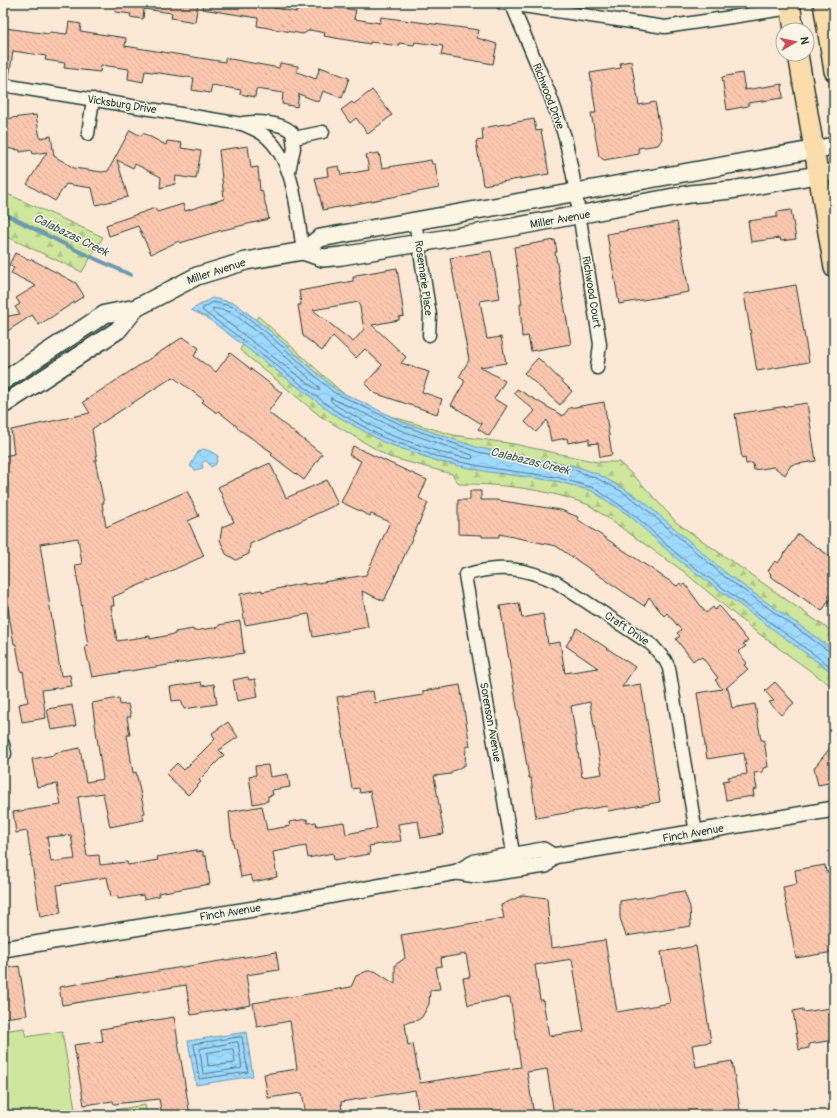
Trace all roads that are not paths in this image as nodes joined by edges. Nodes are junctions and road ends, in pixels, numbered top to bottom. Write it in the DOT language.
graph roads {
  1 [pos="823,3"];
  2 [pos="508,4"];
  3 [pos="791,5"];
  4 [pos="793,22"];
  5 [pos="799,62"];
  6 [pos="834,71"];
  7 [pos="3,85"];
  8 [pos="93,99"];
  9 [pos="242,124"];
  10 [pos="323,132"];
  11 [pos="88,134"];
  12 [pos="294,138"];
  13 [pos="834,146"];
  14 [pos="814,150"];
  15 [pos="289,171"];
  16 [pos="826,174"];
  17 [pos="576,192"];
  18 [pos="580,216"];
  19 [pos="415,221"];
  20 [pos="419,244"];
  21 [pos="303,251"];
  22 [pos="834,268"];
  23 [pos="136,308"];
  24 [pos="428,335"];
  25 [pos="597,368"];
  26 [pos="3,381"];
  27 [pos="3,405"];
  28 [pos="466,575"];
  29 [pos="834,808"];
  30 [pos="696,833"];
  31 [pos="514,862"];
  32 [pos="3,949"];
  1 -- 6 [label="main road"];
  2 -- 3 [label="street"];
  2 -- 17 [label="street, Richwood Drive"];
  3 -- 4 [label="main road"];
  5 -- 14 [label="main road"];
  7 -- 8 [label="street, Vicksburg Drive"];
  8 -- 9 [label="street, Vicksburg Drive"];
  8 -- 11 [label="street"];
  9 -- 12 [label="street, Vicksburg Drive"];
  9 -- 15 [label="street, Vicksburg Drive"];
  10 -- 12 [label="street"];
  12 -- 15 [label="street, Vicksburg Drive"];
  13 -- 14 [label="main road, Miller Avenue"];
  14 -- 16 [label="main road"];
  14 -- 17 [label="main road, Miller Avenue"];
  15 -- 21 [label="street, Vicksburg Drive"];
  16 -- 18 [label="main road, Miller Avenue"];
  16 -- 22 [label="main road"];
  17 -- 18 [label="street, Richwood Drive"];
  17 -- 19 [label="main road, Miller Avenue"];
  18 -- 20 [label="main road, Miller Avenue"];
  18 -- 25 [label="street, Richwood Court"];
  19 -- 20 [label="street, Rosemarie Place"];
  19 -- 21 [label="main road, Miller Avenue"];
  20 -- 21 [label="main road, Miller Avenue"];
  20 -- 24 [label="street, Rosemarie Place"];
  21 -- 23 [label="main road, Miller Avenue"];
  23 -- 26 [label="main road, Miller Avenue"];
  23 -- 27 [label="main road, Miller Avenue"];
  28 -- 30 [label="street, Craft Drive"];
  28 -- 31 [label="street, Sorenson Avenue"];
  29 -- 30 [label="street, Finch Avenue"];
  30 -- 31 [label="street, Finch Avenue"];
  31 -- 32 [label="street, Finch Avenue"];
}
